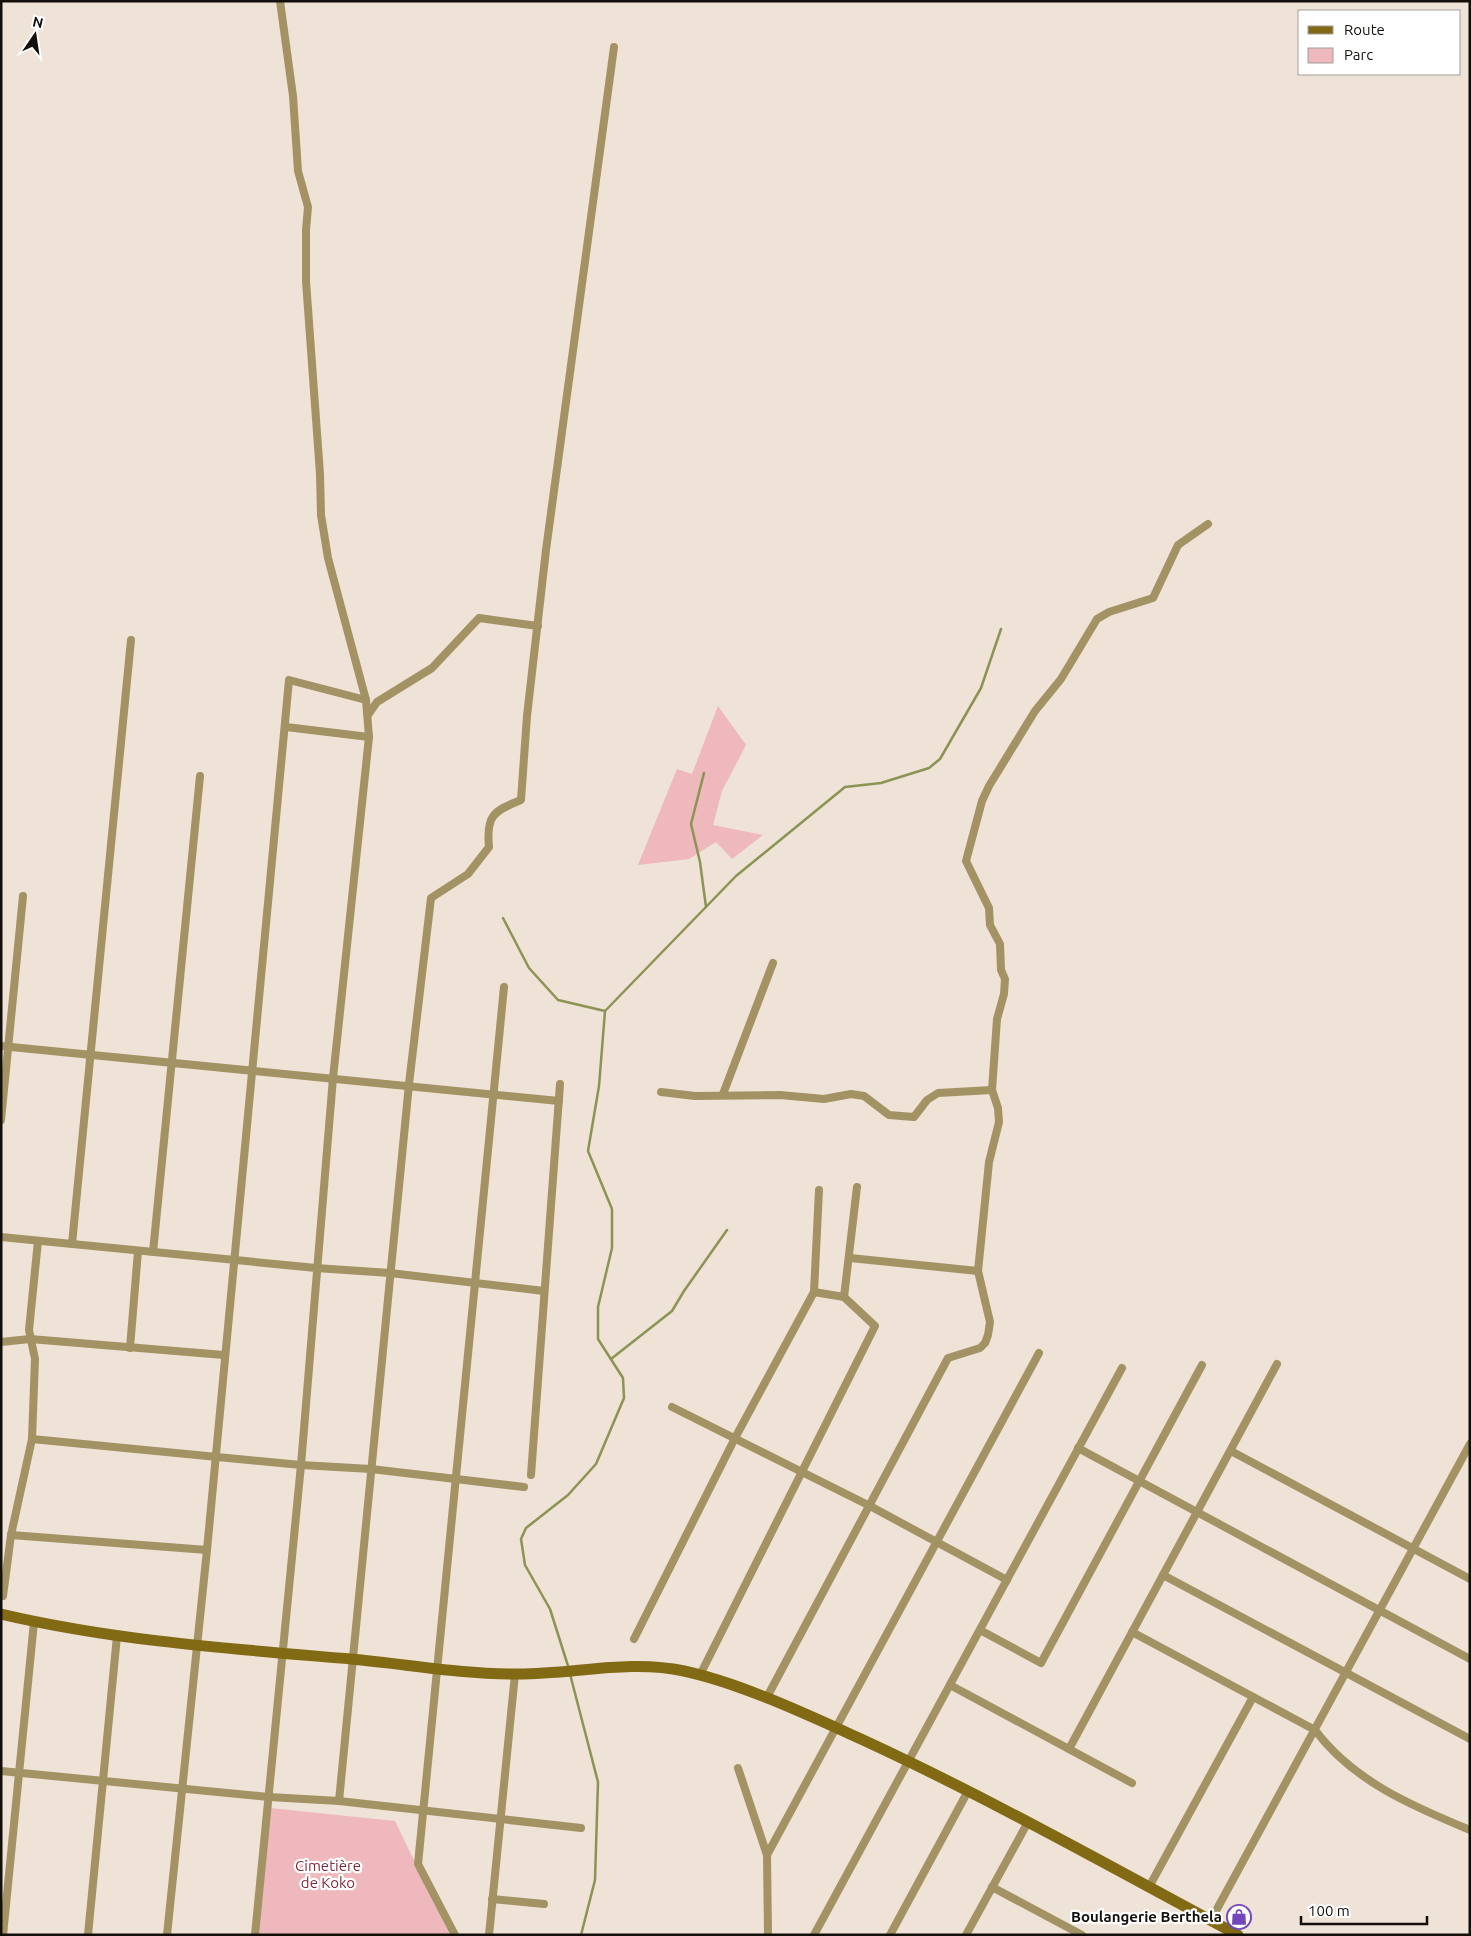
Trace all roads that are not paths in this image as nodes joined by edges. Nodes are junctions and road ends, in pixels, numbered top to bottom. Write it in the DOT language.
graph roads {
  1 [pos="280,1"];
  2 [pos="614,47"];
  3 [pos="1208,524"];
  4 [pos="538,626"];
  5 [pos="131,640"];
  6 [pos="366,700"];
  7 [pos="368,715"];
  8 [pos="286,726"];
  9 [pos="369,737"];
  10 [pos="200,776"];
  11 [pos="23,896"];
  12 [pos="773,963"];
  13 [pos="504,987"];
  14 [pos="5,1047"];
  15 [pos="90,1055"];
  16 [pos="172,1063"];
  17 [pos="252,1071"];
  18 [pos="333,1078"];
  19 [pos="409,1084"];
  20 [pos="560,1084"];
  21 [pos="992,1090"];
  22 [pos="661,1092"];
  23 [pos="724,1094"];
  24 [pos="494,1096"];
  25 [pos="559,1101"];
  26 [pos="1,1120"];
  27 [pos="857,1187"];
  28 [pos="819,1190"];
  29 [pos="1,1237"];
  30 [pos="38,1241"];
  31 [pos="72,1244"];
  32 [pos="138,1250"];
  33 [pos="154,1252"];
  34 [pos="850,1258"];
  35 [pos="234,1260"];
  36 [pos="316,1268"];
  37 [pos="978,1271"];
  38 [pos="390,1273"];
  39 [pos="475,1284"];
  40 [pos="544,1291"];
  41 [pos="814,1292"];
  42 [pos="844,1297"];
  43 [pos="30,1339"];
  44 [pos="1,1342"];
  45 [pos="130,1348"];
  46 [pos="1039,1353"];
  47 [pos="224,1354"];
  48 [pos="1277,1364"];
  49 [pos="1202,1365"];
  50 [pos="1122,1368"];
  51 [pos="672,1407"];
  52 [pos="735,1438"];
  53 [pos="32,1439"];
  54 [pos="1470,1444"];
  55 [pos="1078,1448"];
  56 [pos="1231,1451"];
  57 [pos="214,1456"];
  58 [pos="301,1465"];
  59 [pos="371,1469"];
  60 [pos="801,1472"];
  61 [pos="530,1475"];
  62 [pos="456,1480"];
  63 [pos="1139,1481"];
  64 [pos="524,1487"];
  65 [pos="870,1506"];
  66 [pos="1197,1512"];
  67 [pos="11,1535"];
  68 [pos="936,1542"];
  69 [pos="1413,1549"];
  70 [pos="207,1550"];
  71 [pos="1164,1575"];
  72 [pos="1470,1579"];
  73 [pos="1007,1580"];
  74 [pos="3,1596"];
  75 [pos="1380,1610"];
  76 [pos="1,1614"];
  77 [pos="34,1622"];
  78 [pos="980,1630"];
  79 [pos="1132,1632"];
  80 [pos="117,1636"];
  81 [pos="634,1639"];
  82 [pos="196,1645"];
  83 [pos="282,1655"];
  84 [pos="352,1659"];
  85 [pos="1470,1659"];
  86 [pos="437,1670"];
  87 [pos="1346,1673"];
  88 [pos="514,1674"];
  89 [pos="700,1675"];
  90 [pos="950,1685"];
  91 [pos="1252,1697"];
  92 [pos="766,1698"];
  93 [pos="836,1728"];
  94 [pos="1315,1730"];
  95 [pos="1470,1739"];
  96 [pos="1069,1749"];
  97 [pos="909,1761"];
  98 [pos="738,1768"];
  99 [pos="1,1771"];
  100 [pos="19,1773"];
  101 [pos="103,1781"];
  102 [pos="1132,1783"];
  103 [pos="182,1788"];
  104 [pos="968,1791"];
  105 [pos="268,1797"];
  106 [pos="339,1801"];
  107 [pos="423,1812"];
  108 [pos="500,1820"];
  109 [pos="1028,1822"];
  110 [pos="581,1828"];
  111 [pos="1470,1830"];
  112 [pos="767,1856"];
  113 [pos="992,1886"];
  114 [pos="1149,1887"];
  115 [pos="492,1899"];
  116 [pos="544,1904"];
  117 [pos="1211,1920"];
  118 [pos="3,1935"];
  119 [pos="88,1935"];
  120 [pos="167,1935"];
  121 [pos="255,1935"];
  122 [pos="455,1935"];
  123 [pos="489,1935"];
  124 [pos="768,1935"];
  125 [pos="814,1935"];
  126 [pos="890,1935"];
  127 [pos="966,1935"];
  128 [pos="1082,1935"];
  129 [pos="1238,1935"];
  1 -- 6 [label="street"];
  2 -- 4 [label="street"];
  3 -- 21 [label="street"];
  4 -- 7 [label="street"];
  4 -- 19 [label="street"];
  5 -- 15 [label="street"];
  6 -- 7 [label="street"];
  6 -- 8 [label="street"];
  7 -- 9 [label="street"];
  8 -- 9 [label="street"];
  8 -- 17 [label="street"];
  9 -- 18 [label="street"];
  10 -- 16 [label="street"];
  11 -- 14 [label="street"];
  12 -- 23 [label="street"];
  13 -- 24 [label="street"];
  14 -- 15 [label="street"];
  14 -- 26 [label="street"];
  15 -- 16 [label="street"];
  15 -- 31 [label="street"];
  16 -- 17 [label="street"];
  16 -- 33 [label="street"];
  17 -- 18 [label="street"];
  17 -- 35 [label="street"];
  18 -- 19 [label="street"];
  18 -- 36 [label="street"];
  19 -- 24 [label="street"];
  19 -- 38 [label="street"];
  20 -- 25 [label="street"];
  21 -- 23 [label="street"];
  21 -- 37 [label="street"];
  22 -- 23 [label="street"];
  24 -- 25 [label="street"];
  24 -- 39 [label="street"];
  25 -- 40 [label="street"];
  27 -- 34 [label="street"];
  28 -- 41 [label="street"];
  29 -- 30 [label="street"];
  30 -- 31 [label="street"];
  30 -- 43 [label="street"];
  31 -- 32 [label="street"];
  32 -- 33 [label="street"];
  32 -- 45 [label="street"];
  33 -- 35 [label="street"];
  34 -- 37 [label="street"];
  34 -- 42 [label="street"];
  35 -- 36 [label="street"];
  35 -- 47 [label="street"];
  36 -- 38 [label="street"];
  36 -- 58 [label="street"];
  37 -- 65 [label="street"];
  38 -- 39 [label="street"];
  38 -- 59 [label="street"];
  39 -- 40 [label="street"];
  39 -- 62 [label="street"];
  40 -- 61 [label="street"];
  41 -- 42 [label="street"];
  41 -- 52 [label="street"];
  42 -- 60 [label="street"];
  43 -- 44 [label="street"];
  43 -- 45 [label="street"];
  43 -- 53 [label="street"];
  45 -- 47 [label="street"];
  46 -- 68 [label="street"];
  47 -- 57 [label="street"];
  48 -- 56 [label="street"];
  49 -- 63 [label="street"];
  50 -- 55 [label="street"];
  51 -- 52 [label="street"];
  52 -- 60 [label="street"];
  52 -- 81 [label="street"];
  53 -- 57 [label="street"];
  53 -- 67 [label="street"];
  54 -- 69 [label="street"];
  55 -- 63 [label="street"];
  55 -- 73 [label="street"];
  56 -- 66 [label="street"];
  56 -- 69 [label="street"];
  57 -- 58 [label="street"];
  57 -- 70 [label="street"];
  58 -- 59 [label="street"];
  58 -- 83 [label="street"];
  59 -- 62 [label="street"];
  59 -- 84 [label="street"];
  60 -- 65 [label="street"];
  60 -- 89 [label="street"];
  62 -- 64 [label="street"];
  62 -- 86 [label="street"];
  63 -- 66 [label="street"];
  63 -- 78 [label="street"];
  65 -- 68 [label="street"];
  65 -- 92 [label="street"];
  66 -- 71 [label="street"];
  66 -- 75 [label="street"];
  67 -- 70 [label="street"];
  67 -- 74 [label="street"];
  68 -- 73 [label="street"];
  68 -- 93 [label="street"];
  69 -- 72 [label="street"];
  69 -- 75 [label="street"];
  70 -- 82 [label="street"];
  71 -- 79 [label="street"];
  71 -- 87 [label="street"];
  73 -- 78 [label="street"];
  75 -- 85 [label="street"];
  75 -- 87 [label="street"];
  76 -- 77 [label="main road"];
  77 -- 80 [label="main road"];
  77 -- 100 [label="street"];
  78 -- 90 [label="street"];
  79 -- 91 [label="street"];
  79 -- 96 [label="street"];
  80 -- 82 [label="main road"];
  80 -- 101 [label="street"];
  82 -- 83 [label="main road"];
  82 -- 103 [label="street"];
  83 -- 84 [label="main road"];
  83 -- 105 [label="street"];
  84 -- 86 [label="main road"];
  84 -- 106 [label="street"];
  86 -- 88 [label="main road"];
  86 -- 107 [label="street"];
  87 -- 94 [label="street"];
  87 -- 95 [label="street"];
  88 -- 89 [label="main road"];
  88 -- 108 [label="street"];
  89 -- 92 [label="main road"];
  90 -- 96 [label="street"];
  90 -- 97 [label="street"];
  91 -- 94 [label="street"];
  91 -- 114 [label="street"];
  92 -- 93 [label="main road"];
  93 -- 97 [label="main road"];
  93 -- 112 [label="street"];
  94 -- 111 [label="street"];
  94 -- 117 [label="street"];
  96 -- 102 [label="street"];
  97 -- 104 [label="main road"];
  97 -- 125 [label="street"];
  98 -- 112 [label="street"];
  99 -- 100 [label="street"];
  100 -- 101 [label="street"];
  100 -- 118 [label="street"];
  101 -- 103 [label="street"];
  101 -- 119 [label="street"];
  103 -- 105 [label="street"];
  103 -- 120 [label="street"];
  104 -- 109 [label="main road"];
  104 -- 126 [label="street"];
  105 -- 106 [label="street"];
  105 -- 121 [label="street"];
  106 -- 107 [label="street"];
  107 -- 108 [label="street"];
  107 -- 122 [label="street"];
  108 -- 110 [label="street"];
  108 -- 115 [label="street"];
  109 -- 113 [label="street"];
  109 -- 114 [label="main road"];
  112 -- 124 [label="street"];
  113 -- 127 [label="street"];
  113 -- 128 [label="street"];
  114 -- 117 [label="main road"];
  115 -- 116 [label="street"];
  115 -- 123 [label="street"];
  117 -- 129 [label="main road"];
}
